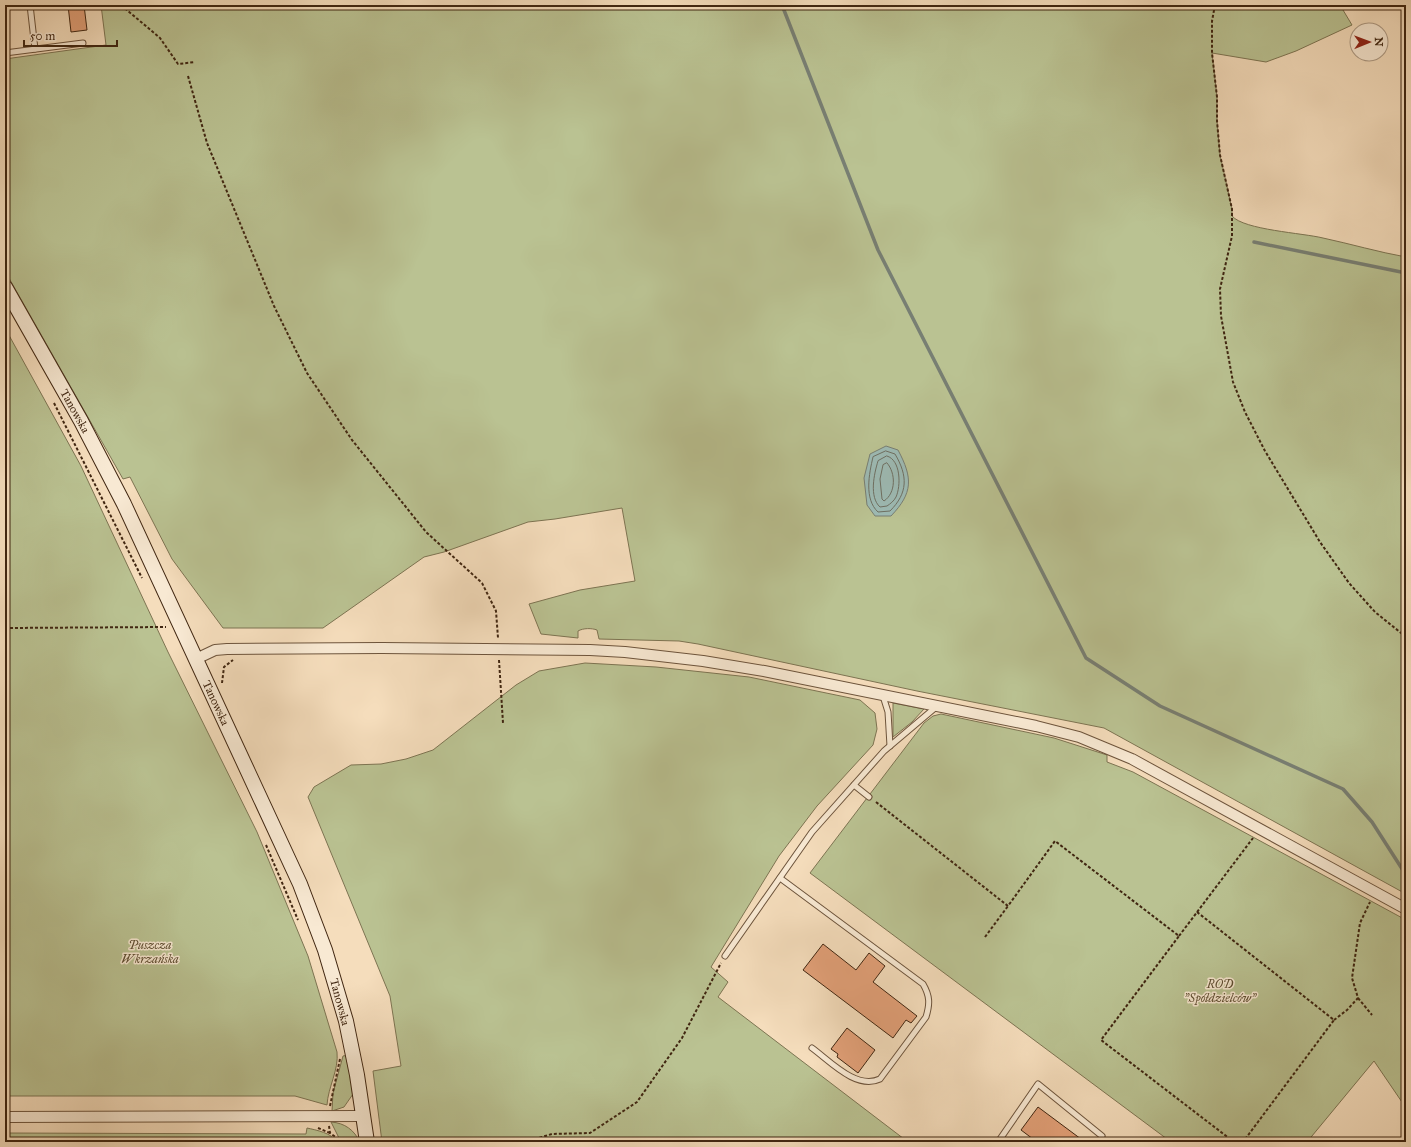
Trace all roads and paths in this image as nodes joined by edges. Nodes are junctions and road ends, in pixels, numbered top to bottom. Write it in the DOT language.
graph roads {
  1 [pos="30,5"];
  2 [pos="122,5"];
  3 [pos="1215,5"];
  4 [pos="83,43"];
  5 [pos="35,49"];
  6 [pos="5,53"];
  7 [pos="194,62"];
  8 [pos="188,76"];
  9 [pos="5,287"];
  10 [pos="52,398"];
  11 [pos="142,578"];
  12 [pos="164,621"];
  13 [pos="166,627"];
  14 [pos="5,628"];
  15 [pos="170,634"];
  16 [pos="1406,637"];
  17 [pos="498,650"];
  18 [pos="196,659"];
  19 [pos="234,659"];
  20 [pos="212,692"];
  21 [pos="883,696"];
  22 [pos="936,707"];
  23 [pos="503,723"];
  24 [pos="890,746"];
  25 [pos="854,785"];
  26 [pos="869,797"];
  27 [pos="1254,838"];
  28 [pos="264,840"];
  29 [pos="780,878"];
  30 [pos="1371,902"];
  31 [pos="1008,906"];
  32 [pos="1406,909"];
  33 [pos="1197,912"];
  34 [pos="300,925"];
  35 [pos="1179,936"];
  36 [pos="985,937"];
  37 [pos="725,956"];
  38 [pos="1358,998"];
  39 [pos="1372,1015"];
  40 [pos="1334,1020"];
  41 [pos="812,1048"];
  42 [pos="340,1056"];
  43 [pos="329,1116"];
  44 [pos="364,1116"];
  45 [pos="5,1117"];
  46 [pos="1102,1136"];
  47 [pos="339,1142"];
  48 [pos="367,1142"];
  49 [pos="525,1142"];
  50 [pos="998,1142"];
  51 [pos="1234,1142"];
  52 [pos="1243,1142"];
  1 -- 5 [label="lane"];
  2 -- 7 [label="path"];
  3 -- 16 [label="path"];
  4 -- 5 [label="lane"];
  5 -- 6 [label="lane"];
  8 -- 17 [label="path"];
  9 -- 18 [label="main road, Tanowska"];
  10 -- 11 [label="path"];
  12 -- 13 [label="path"];
  13 -- 14 [label="path"];
  13 -- 15 [label="path"];
  17 -- 18 [label="street"];
  17 -- 21 [label="street"];
  17 -- 23 [label="path"];
  18 -- 20 [label="main road, Tanowska"];
  19 -- 20 [label="path"];
  20 -- 44 [label="main road, Tanowska"];
  21 -- 22 [label="street"];
  21 -- 24 [label="lane"];
  22 -- 24 [label="lane"];
  22 -- 32 [label="street"];
  24 -- 25 [label="lane"];
  25 -- 26 [label="lane"];
  25 -- 29 [label="lane"];
  26 -- 31 [label="path"];
  27 -- 33 [label="path"];
  28 -- 34 [label="path"];
  29 -- 37 [label="lane"];
  29 -- 41 [label="lane"];
  30 -- 38 [label="path"];
  31 -- 35 [label="path"];
  31 -- 36 [label="path"];
  33 -- 35 [label="path"];
  33 -- 40 [label="path"];
  35 -- 51 [label="path"];
  37 -- 49 [label="path"];
  38 -- 39 [label="path"];
  38 -- 40 [label="path"];
  40 -- 52 [label="path"];
  42 -- 43 [label="path"];
  43 -- 44 [label="street"];
  43 -- 45 [label="street"];
  43 -- 47 [label="path"];
  44 -- 48 [label="main road, Tanowska"];
  46 -- 50 [label="lane"];
}
